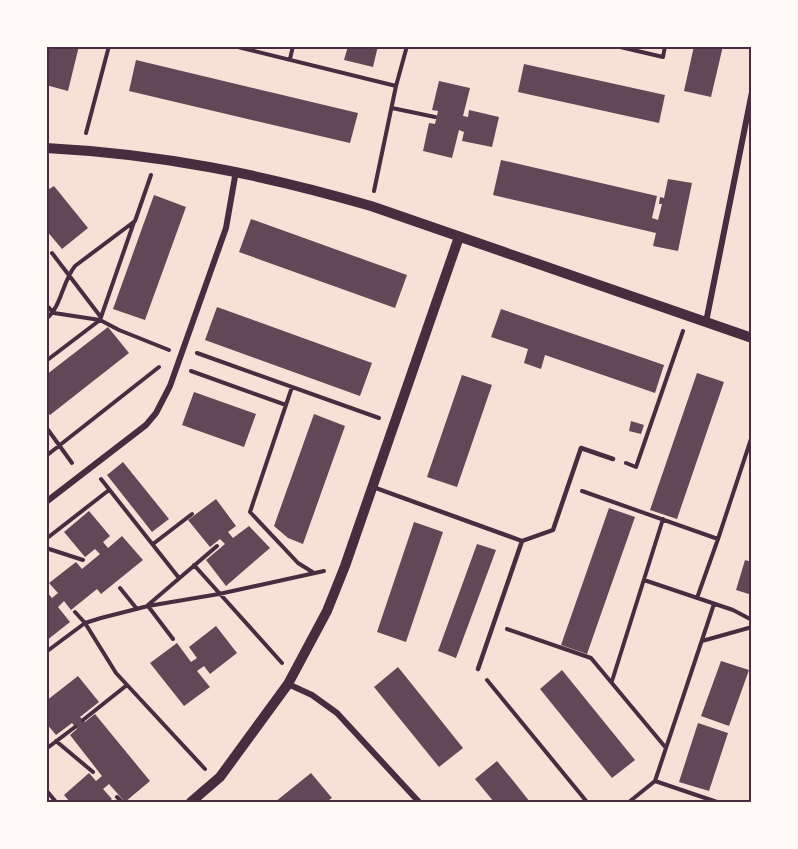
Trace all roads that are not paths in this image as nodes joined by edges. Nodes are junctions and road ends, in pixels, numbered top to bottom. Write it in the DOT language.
graph roads {
  1 [pos="752,92"];
  2 [pos="46,148"];
  3 [pos="236,171"];
  4 [pos="459,237"];
  5 [pos="706,322"];
  6 [pos="752,338"];
  7 [pos="613,459"];
  8 [pos="372,486"];
  9 [pos="46,502"];
  10 [pos="522,542"];
  11 [pos="478,669"];
  12 [pos="290,679"];
  13 [pos="191,802"];
  14 [pos="419,802"];
  1 -- 5 [label="street"];
  2 -- 3 [label="street"];
  3 -- 4 [label="street"];
  3 -- 9 [label="street"];
  4 -- 5 [label="street"];
  4 -- 8 [label="street"];
  5 -- 6 [label="street"];
  7 -- 10 [label="lane"];
  8 -- 10 [label="lane"];
  8 -- 12 [label="street"];
  10 -- 11 [label="lane"];
  12 -- 13 [label="street"];
  12 -- 14 [label="street"];
}
